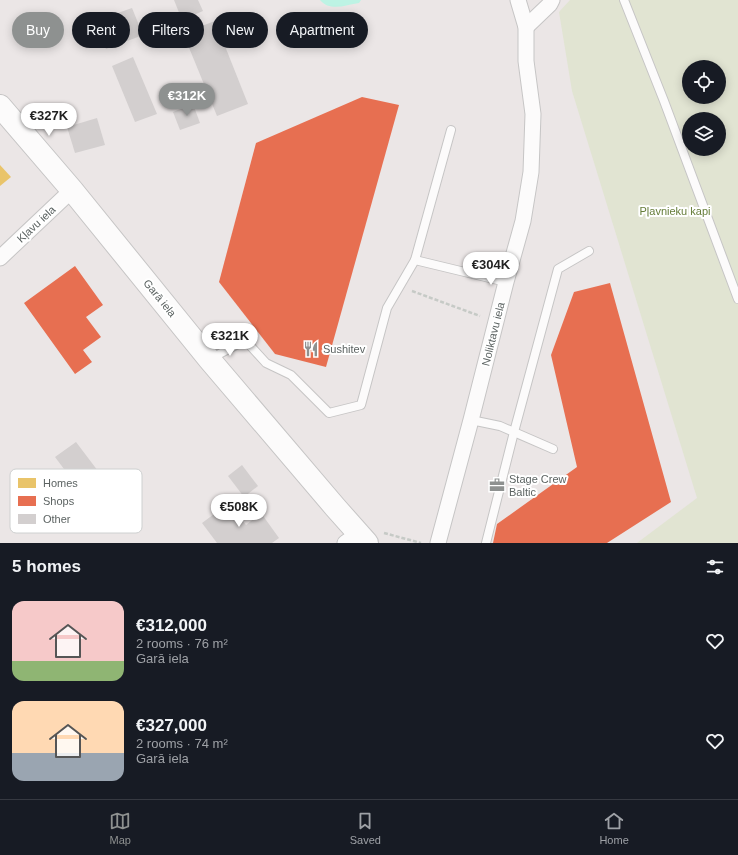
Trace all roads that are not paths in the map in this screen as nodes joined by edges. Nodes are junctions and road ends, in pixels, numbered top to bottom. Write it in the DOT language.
graph roads {
  1 [pos="518,0"];
  2 [pos="552,0"];
  3 [pos="624,0"];
  4 [pos="526,27"];
  5 [pos="0,106"];
  6 [pos="451,130"];
  7 [pos="72,190"];
  8 [pos="589,251"];
  9 [pos="0,258"];
  10 [pos="415,260"];
  11 [pos="506,282"];
  12 [pos="738,299"];
  13 [pos="209,359"];
  14 [pos="471,420"];
  15 [pos="514,432"];
  16 [pos="553,449"];
  17 [pos="363,538"];
  18 [pos="438,543"];
  19 [pos="486,543"];
  1 -- 4 [label="street, Noliktavu iela"];
  2 -- 4 [label="street"];
  3 -- 12 [label="lane"];
  4 -- 11 [label="street, Noliktavu iela"];
  5 -- 7 [label="street, Garā iela"];
  6 -- 10 [label="lane"];
  7 -- 9 [label="street, Kļavu iela"];
  7 -- 13 [label="street, Garā iela"];
  8 -- 15 [label="lane"];
  10 -- 11 [label="lane"];
  10 -- 13 [label="lane"];
  11 -- 14 [label="street, Noliktavu iela"];
  13 -- 17 [label="street, Garā iela"];
  14 -- 15 [label="lane"];
  14 -- 18 [label="street, Noliktavu iela"];
  15 -- 16 [label="lane"];
  15 -- 19 [label="lane"];
}
